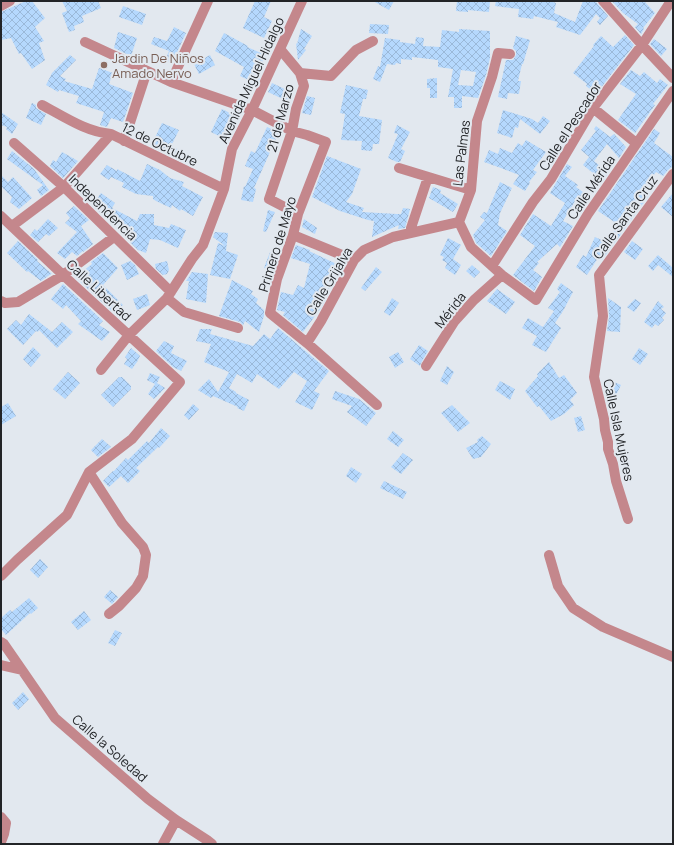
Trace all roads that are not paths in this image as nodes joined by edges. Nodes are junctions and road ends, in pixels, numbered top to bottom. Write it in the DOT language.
graph roads {
  1 [pos="10,1"];
  2 [pos="208,1"];
  3 [pos="302,1"];
  4 [pos="603,1"];
  5 [pos="672,1"];
  6 [pos="1,6"];
  7 [pos="373,41"];
  8 [pos="85,42"];
  9 [pos="642,45"];
  10 [pos="280,48"];
  11 [pos="510,54"];
  12 [pos="147,71"];
  13 [pos="300,73"];
  14 [pos="673,78"];
  15 [pos="171,82"];
  16 [pos="673,91"];
  17 [pos="42,105"];
  18 [pos="593,108"];
  19 [pos="252,110"];
  20 [pos="292,131"];
  21 [pos="111,134"];
  22 [pos="124,140"];
  23 [pos="14,143"];
  24 [pos="636,143"];
  25 [pos="399,168"];
  26 [pos="428,177"];
  27 [pos="671,181"];
  28 [pos="64,187"];
  29 [pos="224,189"];
  30 [pos="471,190"];
  31 [pos="298,214"];
  32 [pos="1,216"];
  33 [pos="459,222"];
  34 [pos="12,226"];
  35 [pos="411,233"];
  36 [pos="294,235"];
  37 [pos="114,237"];
  38 [pos="354,260"];
  39 [pos="492,266"];
  40 [pos="64,275"];
  41 [pos="502,275"];
  42 [pos="599,275"];
  43 [pos="169,295"];
  44 [pos="3,302"];
  45 [pos="238,328"];
  46 [pos="129,335"];
  47 [pos="307,343"];
  48 [pos="426,366"];
  49 [pos="100,370"];
  50 [pos="377,405"];
  51 [pos="89,472"];
  52 [pos="628,518"];
  53 [pos="549,555"];
  54 [pos="1,576"];
  55 [pos="109,614"];
  56 [pos="1,642"];
  57 [pos="673,657"];
  58 [pos="1,666"];
  59 [pos="22,670"];
  60 [pos="1,817"];
  61 [pos="176,820"];
  62 [pos="1,842"];
  63 [pos="163,844"];
  64 [pos="212,844"];
  1 -- 6 [label="street"];
  2 -- 15 [label="street"];
  3 -- 10 [label="street, Avenida Miguel Hidalgo"];
  4 -- 9 [label="street"];
  5 -- 9 [label="street, Calle el Pescador"];
  7 -- 13 [label="street"];
  8 -- 12 [label="street"];
  9 -- 14 [label="street"];
  9 -- 18 [label="street, Calle el Pescador"];
  10 -- 13 [label="street, 21 de Marzo"];
  10 -- 19 [label="street, Avenida Miguel Hidalgo"];
  11 -- 30 [label="street, Las Palmas"];
  12 -- 15 [label="street"];
  12 -- 22 [label="street"];
  13 -- 20 [label="street, 21 de Marzo"];
  15 -- 19 [label="street"];
  16 -- 24 [label="street, Calle Mérida"];
  17 -- 21 [label="street, 12 de Octubre"];
  18 -- 24 [label="street"];
  18 -- 39 [label="street, Calle el Pescador"];
  19 -- 20 [label="street"];
  19 -- 29 [label="street, Avenida Miguel Hidalgo"];
  20 -- 31 [label="street, 21 de Marzo"];
  20 -- 31 [label="street, Primero de Mayo"];
  21 -- 22 [label="street, 12 de Octubre"];
  21 -- 28 [label="street"];
  22 -- 29 [label="street, 12 de Octubre"];
  23 -- 28 [label="street, Independencia"];
  24 -- 41 [label="street, Calle Mérida"];
  25 -- 26 [label="street"];
  26 -- 30 [label="street"];
  26 -- 35 [label="street"];
  27 -- 42 [label="street, Calle Santa Cruz"];
  28 -- 34 [label="street"];
  28 -- 37 [label="street, Independencia"];
  29 -- 43 [label="street, Avenida Miguel Hidalgo"];
  30 -- 33 [label="street, Las Palmas"];
  31 -- 36 [label="street, Primero de Mayo"];
  32 -- 34 [label="street, Calle Libertad"];
  33 -- 35 [label="street, Calle Grijalva"];
  33 -- 39 [label="street"];
  34 -- 40 [label="street, Calle Libertad"];
  35 -- 38 [label="street, Calle Grijalva"];
  36 -- 38 [label="street"];
  36 -- 47 [label="street, Primero de Mayo"];
  37 -- 40 [label="street"];
  37 -- 43 [label="street, Independencia"];
  38 -- 47 [label="street, Calle Grijalva"];
  39 -- 41 [label="street"];
  40 -- 44 [label="street"];
  40 -- 46 [label="street, Calle Libertad"];
  41 -- 48 [label="street, Mérida"];
  42 -- 52 [label="street, Calle Isla Mujeres"];
  43 -- 45 [label="street, Independencia"];
  43 -- 46 [label="street, Avenida Miguel Hidalgo"];
  46 -- 49 [label="street, Avenida Miguel Hidalgo"];
  46 -- 51 [label="street, Calle Libertad"];
  47 -- 50 [label="street, Primero de Mayo"];
  51 -- 54 [label="street"];
  51 -- 55 [label="street"];
  53 -- 57 [label="street"];
  56 -- 59 [label="street, Calle la Soledad"];
  58 -- 59 [label="street"];
  59 -- 61 [label="street, Calle la Soledad"];
  60 -- 62 [label="street"];
  61 -- 63 [label="street"];
  61 -- 64 [label="street, Calle la Soledad"];
}
